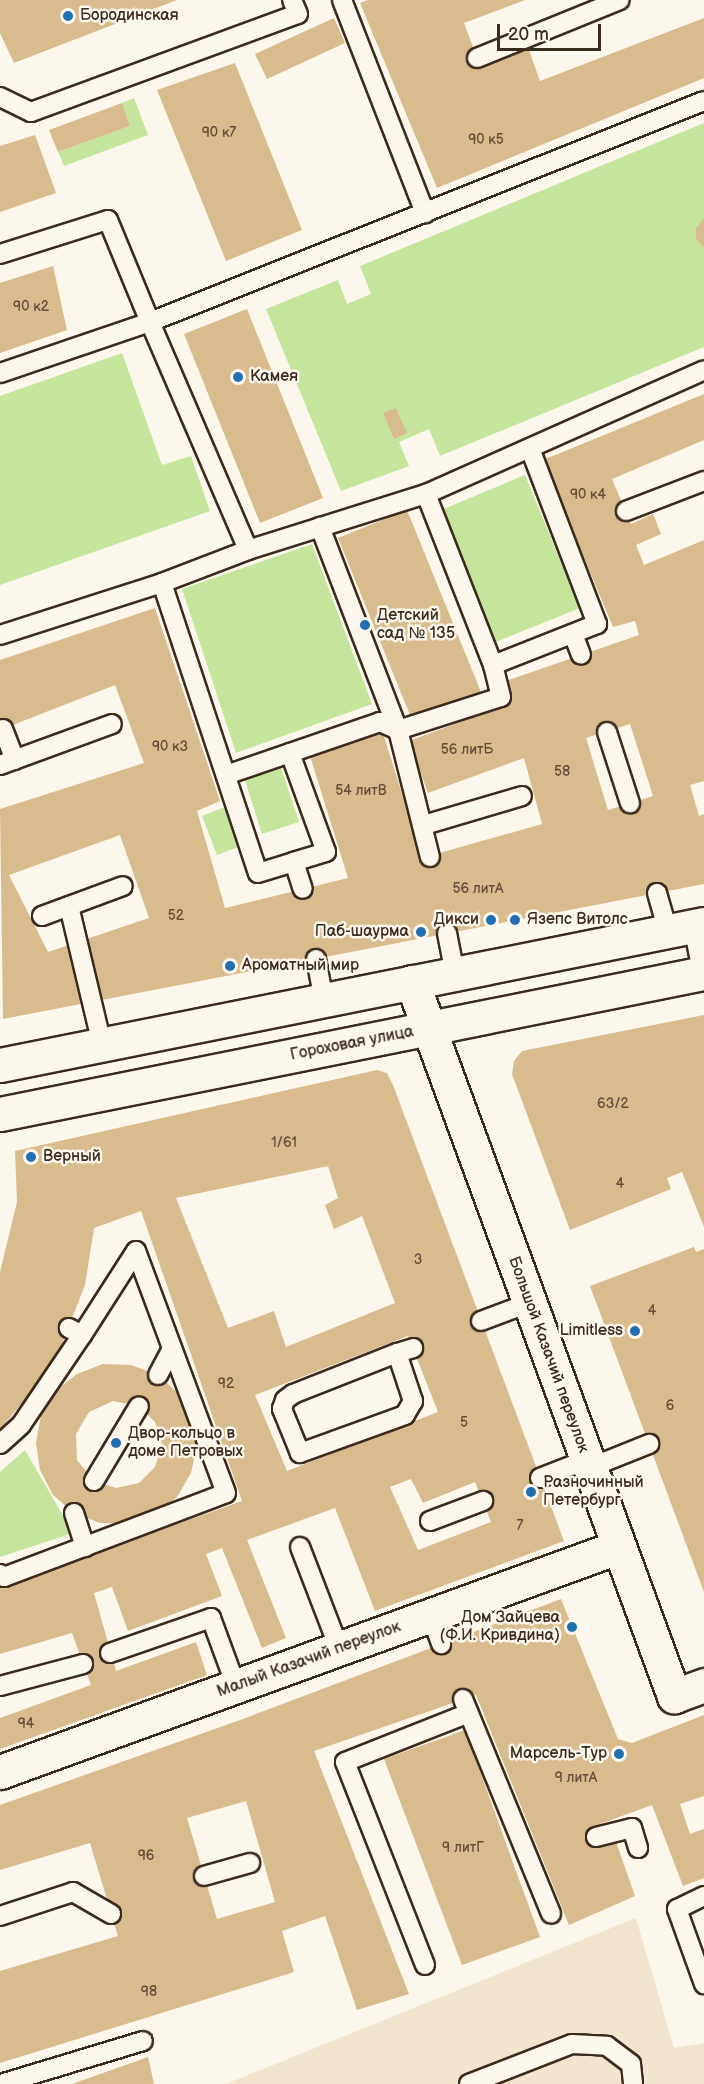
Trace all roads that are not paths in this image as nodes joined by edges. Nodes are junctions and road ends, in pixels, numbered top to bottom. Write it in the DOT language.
graph roads {
  1 [pos="292,0"];
  2 [pos="342,0"];
  3 [pos="620,0"];
  4 [pos="477,58"];
  5 [pos="0,97"];
  6 [pos="704,101"];
  7 [pos="425,213"];
  8 [pos="0,254"];
  9 [pos="150,322"];
  10 [pos="704,370"];
  11 [pos="0,374"];
  12 [pos="530,449"];
  13 [pos="704,481"];
  14 [pos="426,494"];
  15 [pos="626,511"];
  16 [pos="320,526"];
  17 [pos="248,550"];
  18 [pos="162,583"];
  19 [pos="573,634"];
  20 [pos="0,635"];
  21 [pos="580,655"];
  22 [pos="493,665"];
  23 [pos="112,724"];
  24 [pos="3,729"];
  25 [pos="398,730"];
  26 [pos="607,732"];
  27 [pos="290,753"];
  28 [pos="8,762"];
  29 [pos="226,775"];
  30 [pos="522,796"];
  31 [pos="630,803"];
  32 [pos="424,825"];
  33 [pos="430,856"];
  34 [pos="294,862"];
  35 [pos="123,886"];
  36 [pos="303,889"];
  37 [pos="657,893"];
  38 [pos="69,906"];
  39 [pos="42,916"];
  40 [pos="688,927"];
  41 [pos="447,933"];
  42 [pos="316,959"];
  43 [pos="454,974"];
  44 [pos="703,976"];
  45 [pos="412,982"];
  46 [pos="324,1000"];
  47 [pos="428,1029"];
  48 [pos="102,1044"];
  49 [pos="0,1065"];
  50 [pos="0,1114"];
  51 [pos="529,1303"];
  52 [pos="481,1321"];
  53 [pos="172,1349"];
  54 [pos="405,1351"];
  55 [pos="158,1375"];
  56 [pos="139,1406"];
  57 [pos="0,1444"];
  58 [pos="649,1444"];
  59 [pos="588,1464"];
  60 [pos="540,1478"];
  61 [pos="94,1480"];
  62 [pos="483,1501"];
  63 [pos="74,1513"];
  64 [pos="430,1521"];
  65 [pos="85,1547"];
  66 [pos="300,1547"];
  67 [pos="618,1547"];
  68 [pos="0,1574"];
  69 [pos="339,1648"];
  70 [pos="110,1653"];
  71 [pos="83,1664"];
  72 [pos="704,1685"];
  73 [pos="0,1686"];
  74 [pos="236,1686"];
  75 [pos="0,1772"];
  76 [pos="596,1837"];
  77 [pos="638,1848"];
  78 [pos="250,1863"];
  79 [pos="204,1876"];
  80 [pos="704,1896"];
  81 [pos="111,1914"];
  82 [pos="551,1914"];
  83 [pos="0,1916"];
  84 [pos="425,1965"];
  85 [pos="704,1984"];
  86 [pos="143,2041"];
  87 [pos="4,2084"];
  88 [pos="469,2084"];
  89 [pos="633,2084"];
  1 -- 5 [label="lane"];
  2 -- 7 [label="lane"];
  3 -- 4 [label="lane"];
  6 -- 7 [label="lane"];
  7 -- 9 [label="lane"];
  8 -- 9 [label="lane"];
  9 -- 11 [label="lane"];
  9 -- 17 [label="lane"];
  10 -- 12 [label="lane"];
  12 -- 14 [label="lane"];
  12 -- 19 [label="lane"];
  13 -- 15 [label="lane"];
  14 -- 16 [label="lane"];
  14 -- 22 [label="lane"];
  16 -- 17 [label="lane"];
  16 -- 25 [label="lane"];
  17 -- 18 [label="lane"];
  18 -- 20 [label="lane"];
  18 -- 29 [label="lane"];
  19 -- 21 [label="lane"];
  19 -- 22 [label="lane"];
  22 -- 25 [label="lane"];
  23 -- 28 [label="lane"];
  24 -- 28 [label="lane"];
  25 -- 27 [label="lane"];
  25 -- 32 [label="lane"];
  26 -- 31 [label="lane"];
  27 -- 29 [label="lane"];
  27 -- 34 [label="lane"];
  29 -- 34 [label="lane"];
  30 -- 32 [label="lane"];
  32 -- 33 [label="lane"];
  34 -- 36 [label="lane"];
  35 -- 38 [label="lane"];
  37 -- 40 [label="lane"];
  38 -- 39 [label="lane"];
  38 -- 48 [label="lane"];
  40 -- 43 [label="street"];
  40 -- 44 [label="lane"];
  41 -- 43 [label="lane"];
  42 -- 46 [label="lane"];
  43 -- 45 [label="street"];
  44 -- 47 [label="street, Гороховая улица"];
  45 -- 46 [label="street"];
  45 -- 47 [label="street, Большой Казачий переулок"];
  46 -- 48 [label="street"];
  47 -- 50 [label="street, Гороховая улица"];
  47 -- 51 [label="street, Большой Казачий переулок"];
  48 -- 49 [label="street"];
  51 -- 52 [label="lane"];
  51 -- 59 [label="street, Большой Казачий переулок"];
  53 -- 55 [label="lane"];
  53 -- 57 [label="lane"];
  53 -- 65 [label="lane"];
  54 -- 54 [label="lane"];
  56 -- 61 [label="lane"];
  58 -- 59 [label="lane"];
  59 -- 60 [label="lane"];
  59 -- 67 [label="street, Большой Казачий переулок"];
  62 -- 64 [label="lane"];
  63 -- 65 [label="lane"];
  65 -- 68 [label="lane"];
  66 -- 69 [label="lane"];
  67 -- 69 [label="street, Малый Казачий переулок"];
  67 -- 72 [label="street, Большой Казачий переулок"];
  69 -- 74 [label="street, Малый Казачий переулок"];
  70 -- 74 [label="lane"];
  71 -- 73 [label="lane"];
  74 -- 75 [label="street, Малый Казачий переулок"];
  76 -- 77 [label="lane"];
  78 -- 79 [label="lane"];
  80 -- 85 [label="lane"];
  81 -- 83 [label="lane"];
  82 -- 84 [label="lane"];
  86 -- 87 [label="lane"];
  88 -- 89 [label="lane"];
}
